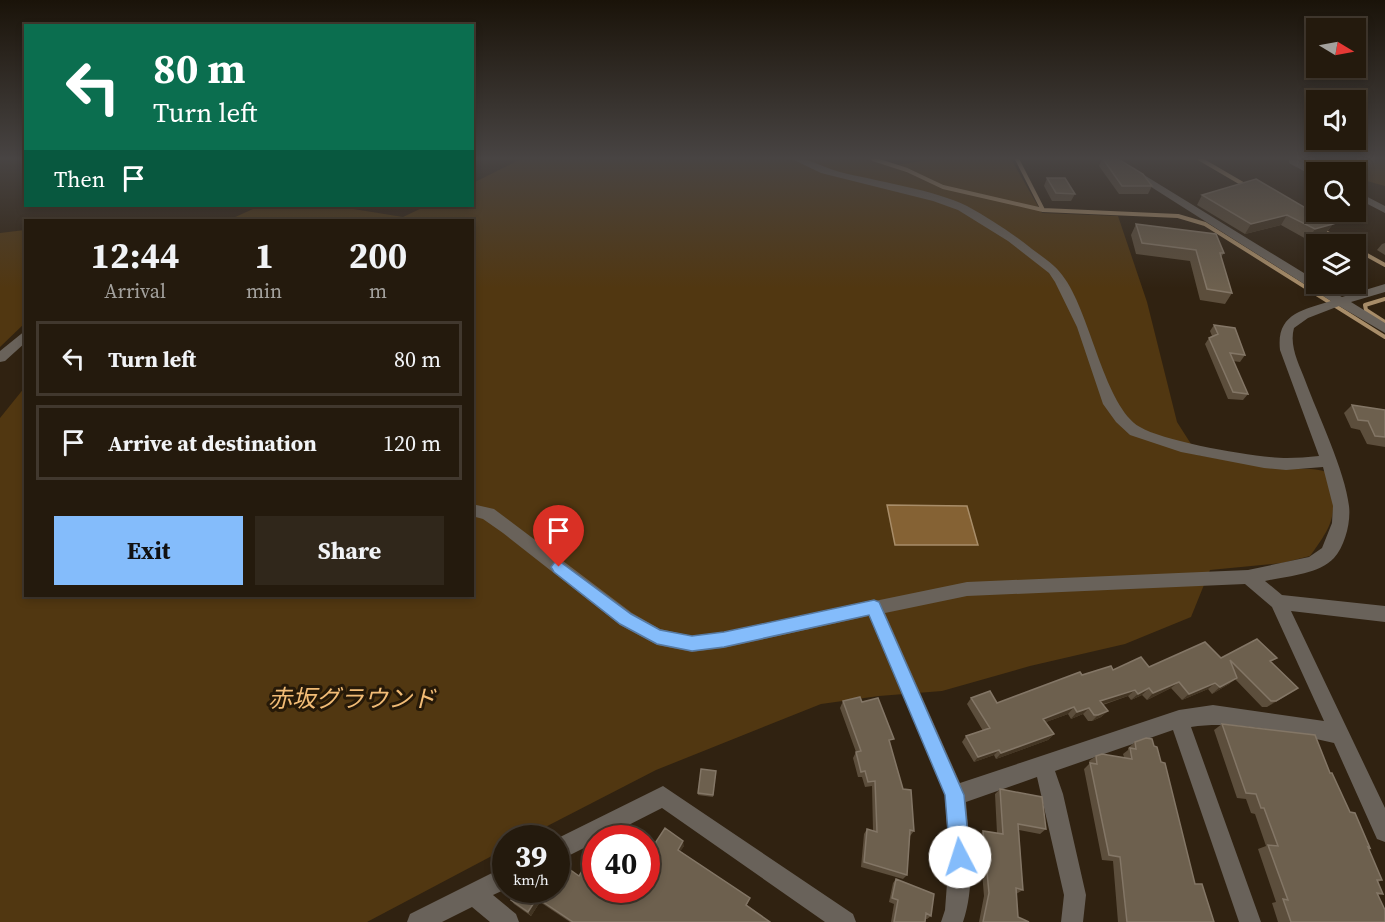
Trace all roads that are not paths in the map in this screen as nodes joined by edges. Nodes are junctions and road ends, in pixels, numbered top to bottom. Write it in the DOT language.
graph roads {
  1 [pos="945,202"];
  2 [pos="1179,202"];
  3 [pos="1371,202"];
  4 [pos="1385,210"];
  5 [pos="1385,288"];
  6 [pos="1336,303"];
  7 [pos="1385,329"];
  8 [pos="24,336"];
  9 [pos="0,358"];
  10 [pos="1327,460"];
  11 [pos="474,510"];
  12 [pos="1248,577"];
  13 [pos="1278,602"];
  14 [pos="874,607"];
  15 [pos="1385,614"];
  16 [pos="1179,719"];
  17 [pos="1340,734"];
  18 [pos="1043,765"];
  19 [pos="955,795"];
  20 [pos="1385,831"];
  21 [pos="570,844"];
  22 [pos="492,884"];
  23 [pos="474,894"];
  24 [pos="418,922"];
  25 [pos="508,922"];
  26 [pos="845,922"];
  27 [pos="952,922"];
  28 [pos="1072,922"];
  29 [pos="1250,922"];
  1 -- 10 [label="street"];
  2 -- 6 [label="street"];
  3 -- 4 [label="street"];
  5 -- 6 [label="street"];
  6 -- 7 [label="street"];
  6 -- 10 [label="street"];
  8 -- 9 [label="street"];
  10 -- 12 [label="street"];
  11 -- 14 [label="street"];
  12 -- 13 [label="street"];
  12 -- 14 [label="street"];
  13 -- 15 [label="street"];
  13 -- 17 [label="street"];
  14 -- 19 [label="street"];
  16 -- 17 [label="street"];
  16 -- 18 [label="street"];
  16 -- 29 [label="street"];
  17 -- 20 [label="street"];
  18 -- 19 [label="street"];
  18 -- 28 [label="street"];
  19 -- 27 [label="street"];
  21 -- 26 [label="street"];
  22 -- 23 [label="street"];
  23 -- 24 [label="street"];
  23 -- 25 [label="street"];
}
